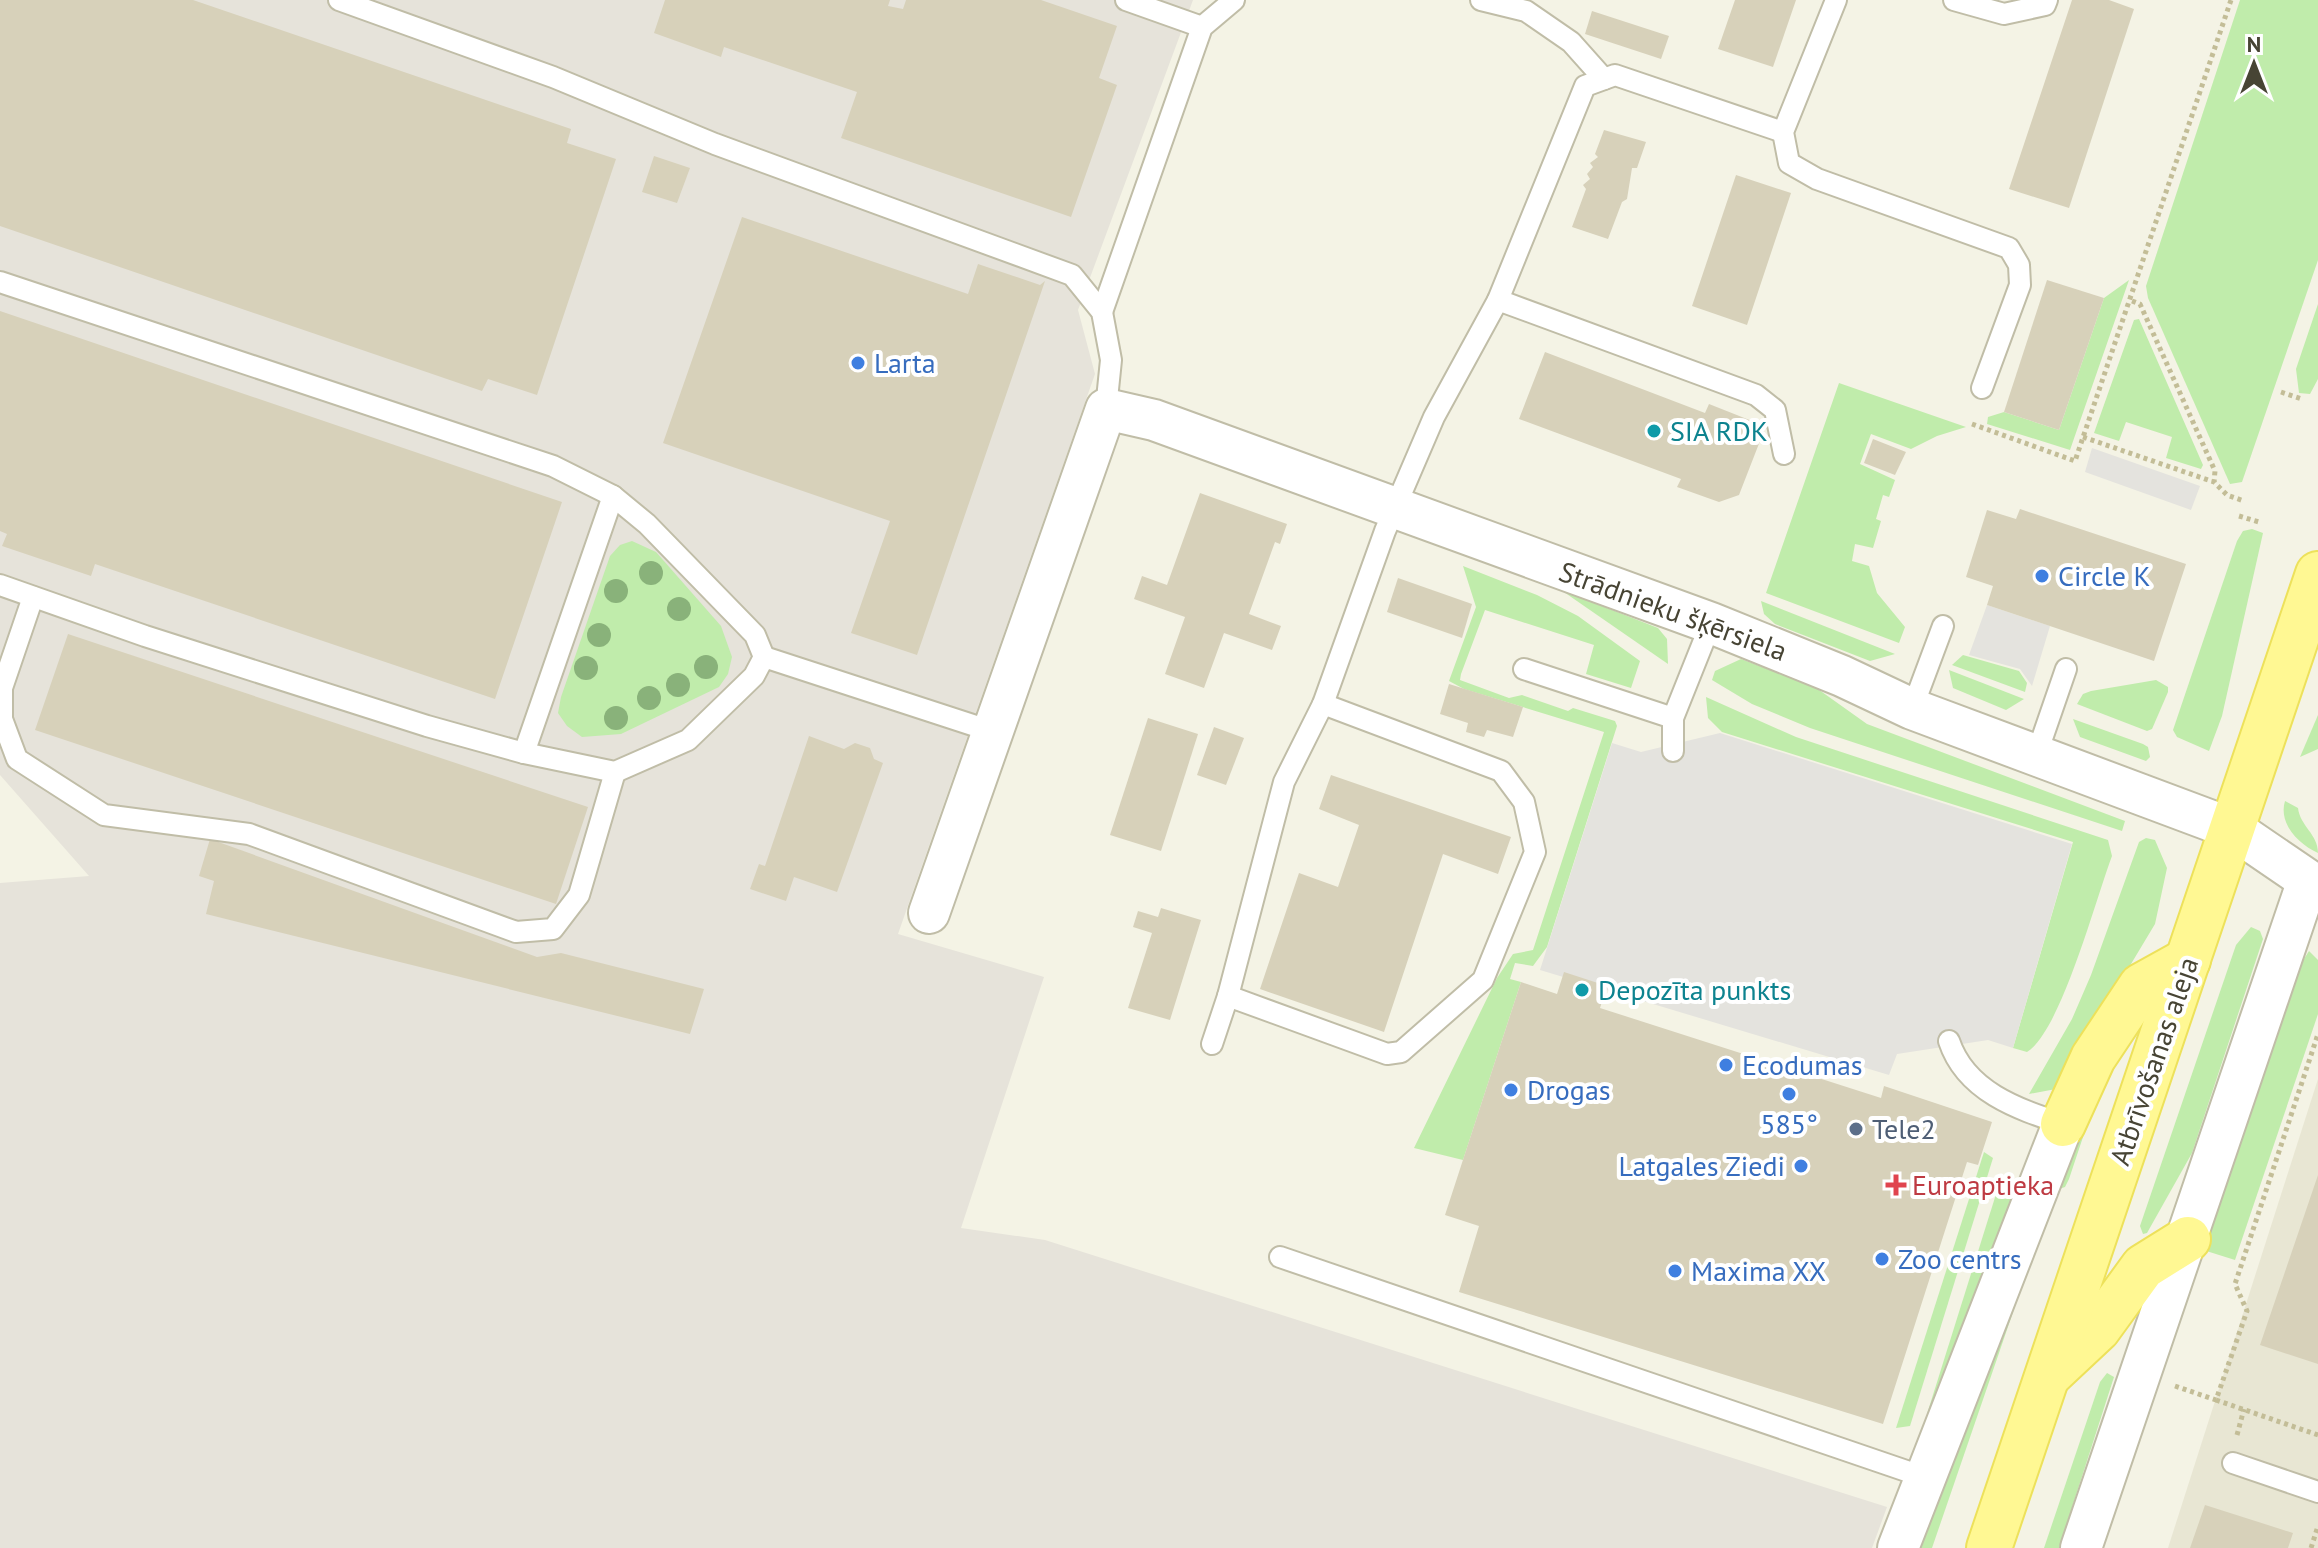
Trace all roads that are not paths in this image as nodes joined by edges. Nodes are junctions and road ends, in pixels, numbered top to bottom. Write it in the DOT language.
graph roads {
  1 [pos="339,0"];
  2 [pos="1126,0"];
  3 [pos="1234,0"];
  4 [pos="1481,0"];
  5 [pos="1836,0"];
  6 [pos="1954,0"];
  7 [pos="2047,0"];
  8 [pos="1202,27"];
  9 [pos="1604,79"];
  10 [pos="1783,132"];
  11 [pos="0,282"];
  12 [pos="1498,300"];
  13 [pos="1102,312"];
  14 [pos="1982,388"];
  15 [pos="1106,409"];
  16 [pos="1784,454"];
  17 [pos="613,496"];
  18 [pos="1396,511"];
  19 [pos="2318,574"];
  20 [pos="0,585"];
  21 [pos="33,597"];
  22 [pos="1711,623"];
  23 [pos="1943,626"];
  24 [pos="764,657"];
  25 [pos="1524,669"];
  26 [pos="2066,669"];
  27 [pos="1323,704"];
  28 [pos="1912,709"];
  29 [pos="1673,718"];
  30 [pos="991,731"];
  31 [pos="1673,751"];
  32 [pos="524,753"];
  33 [pos="2036,756"];
  34 [pos="615,772"];
  35 [pos="2233,829"];
  36 [pos="2313,885"];
  37 [pos="929,913"];
  38 [pos="2188,960"];
  39 [pos="1228,996"];
  40 [pos="1949,1041"];
  41 [pos="1212,1044"];
  42 [pos="2063,1124"];
  43 [pos="2188,1239"];
  44 [pos="1280,1257"];
  45 [pos="2047,1377"];
  46 [pos="2233,1463"];
  47 [pos="1924,1477"];
  48 [pos="2318,1492"];
  49 [pos="1898,1548"];
  50 [pos="1989,1548"];
  51 [pos="2081,1548"];
  1 -- 13 [label="lane"];
  2 -- 8 [label="lane"];
  3 -- 8 [label="lane"];
  4 -- 9 [label="lane"];
  5 -- 10 [label="lane"];
  6 -- 7 [label="lane"];
  8 -- 13 [label="lane"];
  9 -- 10 [label="lane"];
  9 -- 12 [label="lane"];
  10 -- 14 [label="lane"];
  11 -- 17 [label="lane"];
  12 -- 16 [label="lane"];
  12 -- 18 [label="lane"];
  13 -- 15 [label="lane"];
  15 -- 18 [label="street, Strādnieku šķērsiela"];
  15 -- 30 [label="street"];
  17 -- 24 [label="lane"];
  17 -- 32 [label="lane"];
  18 -- 22 [label="street, Strādnieku šķērsiela"];
  18 -- 27 [label="lane"];
  19 -- 35 [label="main road, Atbrīvošanas aleja"];
  20 -- 21 [label="lane"];
  21 -- 32 [label="lane"];
  21 -- 34 [label="lane"];
  22 -- 28 [label="street, Strādnieku šķērsiela"];
  22 -- 29 [label="lane"];
  23 -- 28 [label="lane"];
  24 -- 30 [label="lane"];
  24 -- 34 [label="lane"];
  25 -- 29 [label="lane"];
  26 -- 33 [label="lane"];
  27 -- 39 [label="lane"];
  27 -- 39 [label="lane"];
  28 -- 33 [label="street, Strādnieku šķērsiela"];
  29 -- 31 [label="lane"];
  30 -- 37 [label="street"];
  32 -- 34 [label="lane"];
  33 -- 35 [label="street, Strādnieku šķērsiela"];
  35 -- 36 [label="street, Strādnieku šķērsiela"];
  35 -- 38 [label="main road, Atbrīvošanas aleja"];
  36 -- 43 [label="street"];
  38 -- 42 [label="main road"];
  38 -- 45 [label="main road, Atbrīvošanas aleja"];
  39 -- 41 [label="lane"];
  40 -- 42 [label="lane"];
  42 -- 47 [label="street"];
  43 -- 45 [label="main road"];
  43 -- 51 [label="street"];
  44 -- 47 [label="lane"];
  45 -- 50 [label="main road, Atbrīvošanas aleja"];
  46 -- 48 [label="lane"];
  47 -- 49 [label="street"];
}
